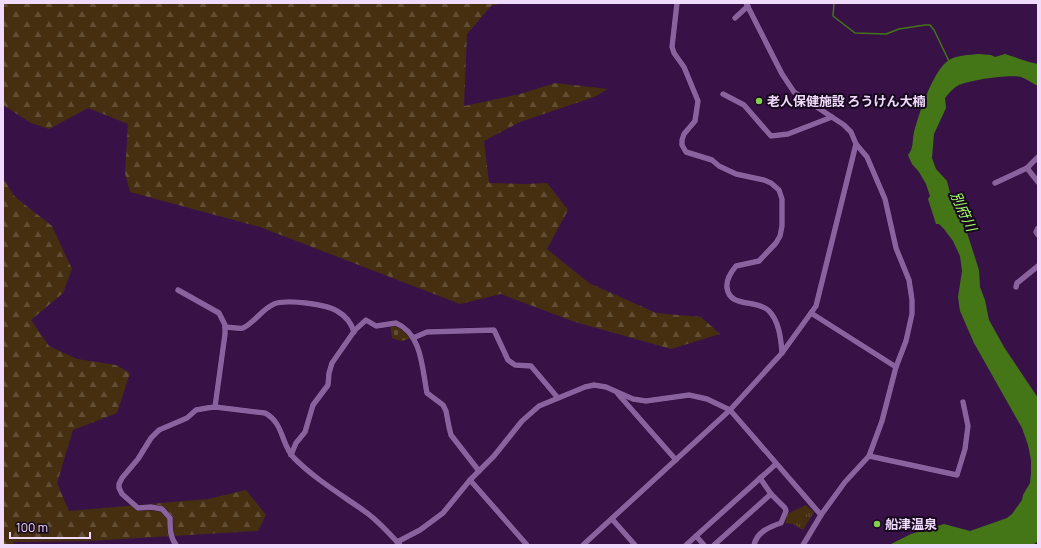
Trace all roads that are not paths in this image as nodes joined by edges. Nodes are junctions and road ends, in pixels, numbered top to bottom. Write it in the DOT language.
graph roads {
  1 [pos="677,3"];
  2 [pos="747,4"];
  3 [pos="735,18"];
  4 [pos="722,94"];
  5 [pos="832,117"];
  6 [pos="856,144"];
  7 [pos="1038,157"];
  8 [pos="1027,168"];
  9 [pos="1038,182"];
  10 [pos="996,183"];
  11 [pos="1038,228"];
  12 [pos="1038,235"];
  13 [pos="1038,266"];
  14 [pos="1016,287"];
  15 [pos="178,290"];
  16 [pos="811,313"];
  17 [pos="224,327"];
  18 [pos="354,332"];
  19 [pos="413,338"];
  20 [pos="782,353"];
  21 [pos="896,367"];
  22 [pos="616,392"];
  23 [pos="558,398"];
  24 [pos="963,402"];
  25 [pos="215,407"];
  26 [pos="730,410"];
  27 [pos="291,455"];
  28 [pos="869,456"];
  29 [pos="676,460"];
  30 [pos="776,464"];
  31 [pos="479,471"];
  32 [pos="760,478"];
  33 [pos="470,480"];
  34 [pos="771,494"];
  35 [pos="821,515"];
  36 [pos="612,519"];
  37 [pos="696,536"];
  38 [pos="398,544"];
  39 [pos="176,545"];
  40 [pos="527,545"];
  41 [pos="583,545"];
  42 [pos="635,545"];
  43 [pos="686,545"];
  44 [pos="704,545"];
  45 [pos="714,545"];
  46 [pos="754,545"];
  47 [pos="803,545"];
  1 -- 20 [label="street"];
  2 -- 3 [label="street"];
  2 -- 5 [label="street"];
  4 -- 5 [label="street"];
  5 -- 6 [label="street"];
  6 -- 16 [label="street"];
  6 -- 21 [label="street"];
  7 -- 8 [label="street"];
  8 -- 9 [label="street"];
  8 -- 10 [label="street"];
  11 -- 12 [label="street"];
  13 -- 14 [label="street"];
  15 -- 17 [label="street"];
  16 -- 20 [label="street"];
  16 -- 21 [label="street"];
  17 -- 18 [label="street"];
  17 -- 25 [label="street"];
  18 -- 19 [label="street"];
  18 -- 27 [label="street"];
  19 -- 23 [label="street"];
  19 -- 31 [label="street"];
  20 -- 26 [label="street"];
  21 -- 28 [label="street"];
  22 -- 23 [label="street"];
  22 -- 26 [label="street"];
  22 -- 29 [label="street"];
  23 -- 31 [label="street"];
  24 -- 28 [label="street"];
  25 -- 27 [label="street"];
  25 -- 39 [label="street"];
  26 -- 29 [label="street"];
  26 -- 30 [label="street"];
  27 -- 38 [label="street"];
  28 -- 35 [label="street"];
  29 -- 36 [label="street"];
  30 -- 32 [label="street"];
  30 -- 35 [label="street"];
  31 -- 33 [label="street"];
  32 -- 34 [label="street"];
  32 -- 37 [label="street"];
  33 -- 38 [label="street"];
  33 -- 40 [label="street"];
  34 -- 45 [label="street"];
  34 -- 46 [label="street"];
  35 -- 47 [label="street"];
  36 -- 41 [label="street"];
  36 -- 42 [label="street"];
  37 -- 43 [label="street"];
  37 -- 44 [label="street"];
}
